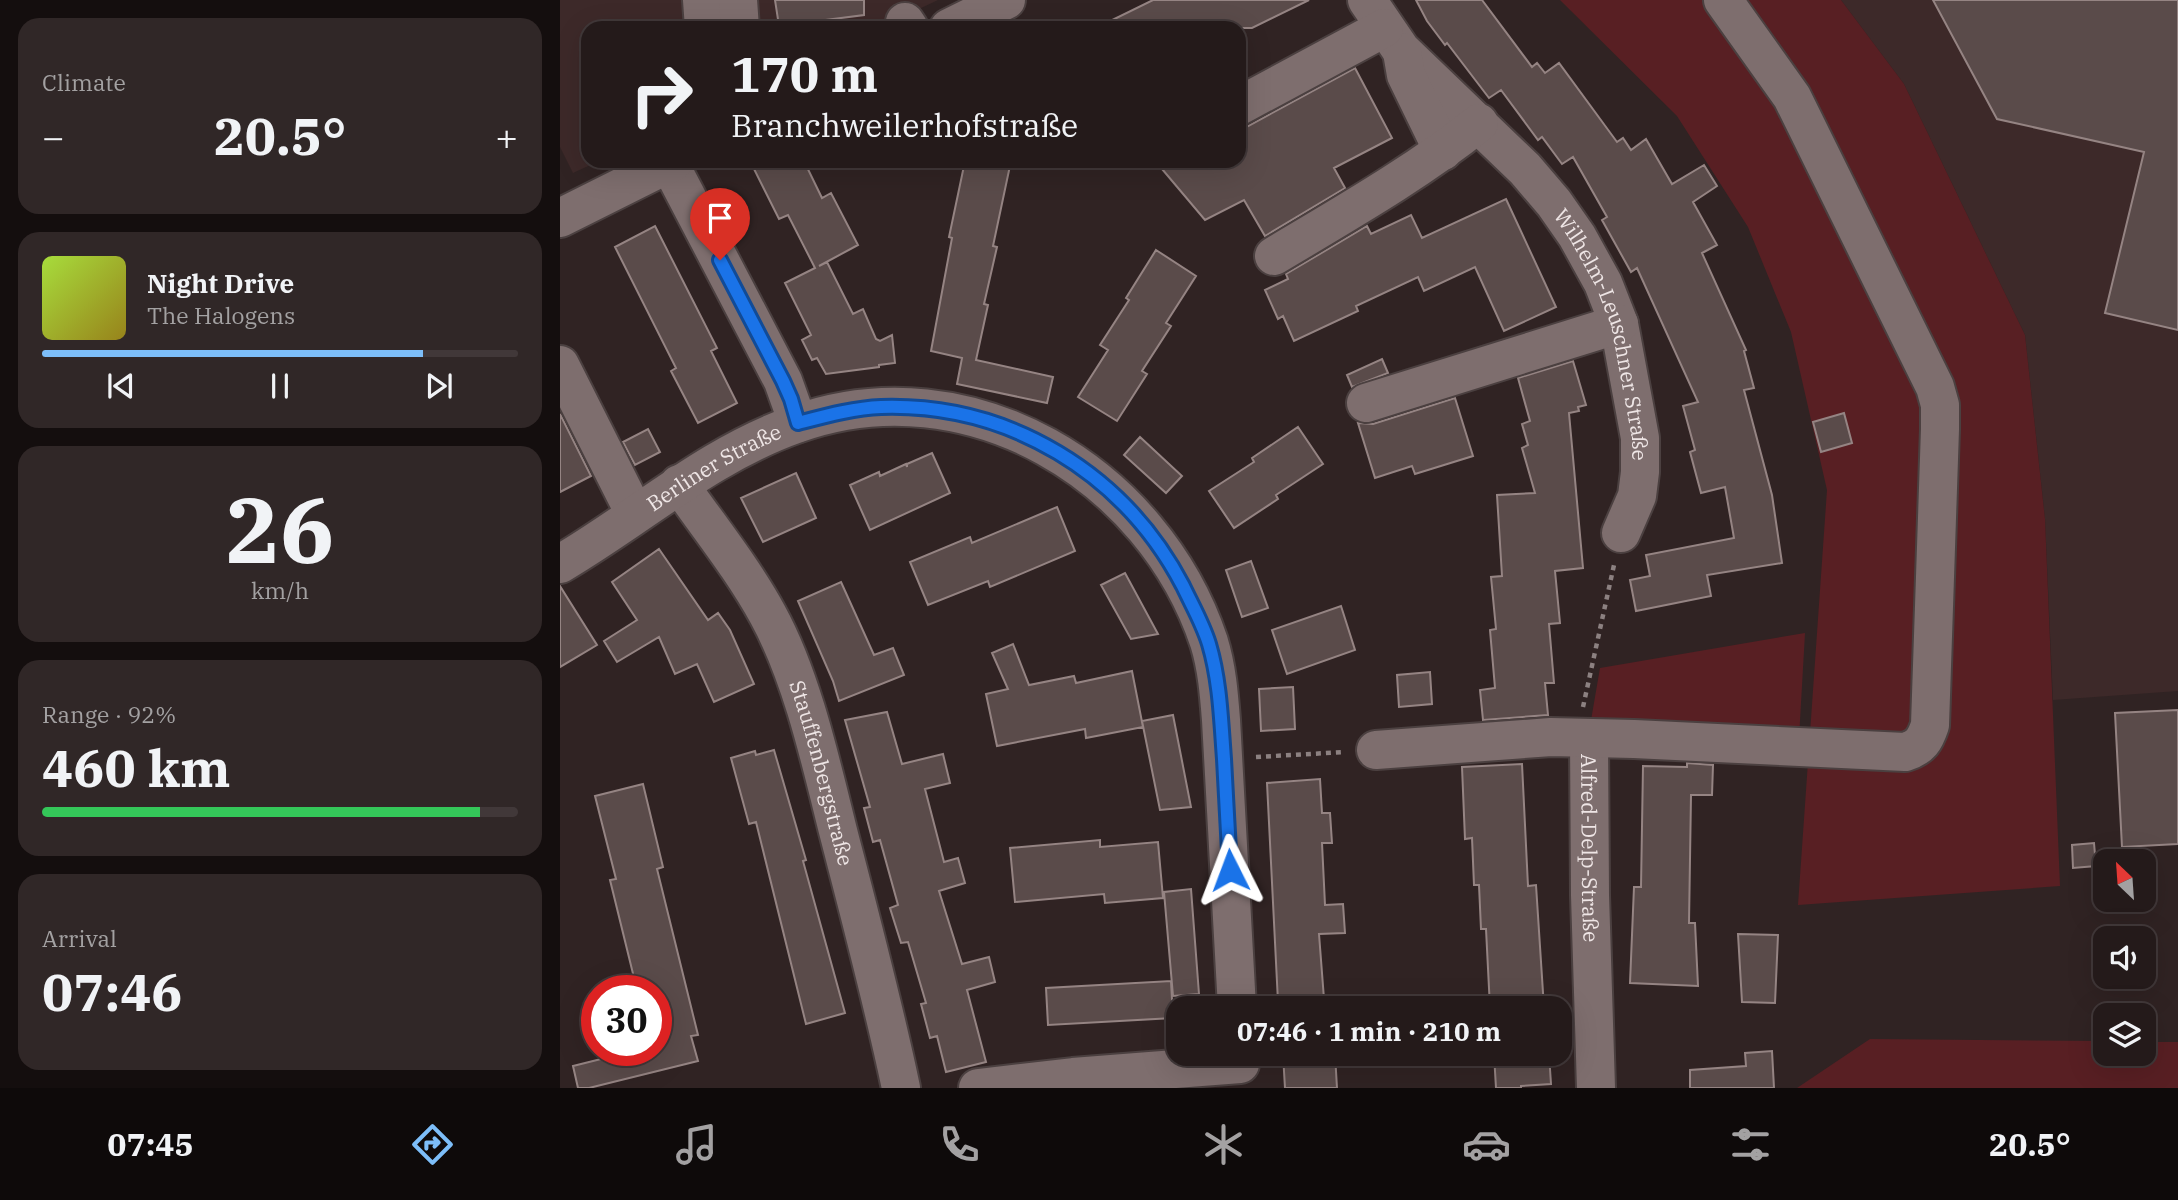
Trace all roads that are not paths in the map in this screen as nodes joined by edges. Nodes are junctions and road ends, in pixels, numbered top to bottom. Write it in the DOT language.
graph roads {
  1 [pos="702,0"];
  2 [pos="737,0"];
  3 [pos="1006,0"];
  4 [pos="1723,0"];
  5 [pos="704,21"];
  6 [pos="739,21"];
  7 [pos="962,21"];
  8 [pos="1384,26"];
  9 [pos="1246,102"];
  10 [pos="1479,123"];
  11 [pos="1444,151"];
  12 [pos="658,168"];
  13 [pos="674,168"];
  14 [pos="563,210"];
  15 [pos="1274,256"];
  16 [pos="1619,324"];
  17 [pos="560,365"];
  18 [pos="1366,403"];
  19 [pos="798,423"];
  20 [pos="679,484"];
  21 [pos="635,514"];
  22 [pos="1621,533"];
  23 [pos="560,564"];
  24 [pos="1585,738"];
  25 [pos="1376,750"];
  26 [pos="1236,996"];
  27 [pos="1241,1069"];
  28 [pos="901,1088"];
  29 [pos="978,1088"];
  30 [pos="1596,1088"];
  1 -- 5 [label="street"];
  2 -- 6 [label="street"];
  3 -- 7 [label="street"];
  4 -- 24 [label="street"];
  8 -- 9 [label="street"];
  8 -- 10 [label="street, Wilhelm-Leuschner Straße"];
  8 -- 11 [label="street"];
  10 -- 11 [label="street"];
  10 -- 16 [label="street, Wilhelm-Leuschner Straße"];
  11 -- 15 [label="street"];
  12 -- 14 [label="street"];
  13 -- 19 [label="street"];
  16 -- 18 [label="street"];
  16 -- 22 [label="street, Wilhelm-Leuschner Straße"];
  17 -- 21 [label="street"];
  19 -- 20 [label="street, Berliner Straße"];
  19 -- 26 [label="street, Berliner Straße"];
  20 -- 21 [label="street, Berliner Straße"];
  20 -- 28 [label="street, Stauffenbergstraße"];
  21 -- 23 [label="street, Berliner Straße"];
  24 -- 25 [label="street, Alfred-Delp-Straße"];
  24 -- 30 [label="street, Alfred-Delp-Straße"];
  27 -- 29 [label="street"];
}
